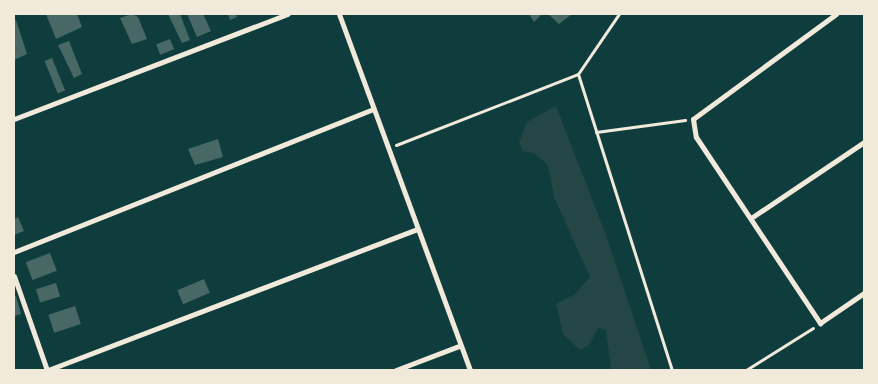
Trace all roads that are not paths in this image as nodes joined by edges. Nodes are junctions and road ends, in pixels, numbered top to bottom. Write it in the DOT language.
graph roads {
  1 [pos="288,14"];
  2 [pos="338,14"];
  3 [pos="836,14"];
  4 [pos="373,109"];
  5 [pos="14,119"];
  6 [pos="864,142"];
  7 [pos="751,218"];
  8 [pos="417,229"];
  9 [pos="14,252"];
  10 [pos="14,276"];
  11 [pos="864,293"];
  12 [pos="459,346"];
  13 [pos="47,370"];
  14 [pos="396,370"];
  15 [pos="470,370"];
  1 -- 5 [label="street"];
  2 -- 4 [label="street"];
  3 -- 7 [label="street"];
  4 -- 8 [label="street"];
  4 -- 9 [label="street"];
  6 -- 7 [label="street"];
  7 -- 11 [label="street"];
  8 -- 12 [label="street"];
  8 -- 13 [label="street"];
  10 -- 13 [label="street"];
  12 -- 14 [label="street"];
  12 -- 15 [label="street"];
}
